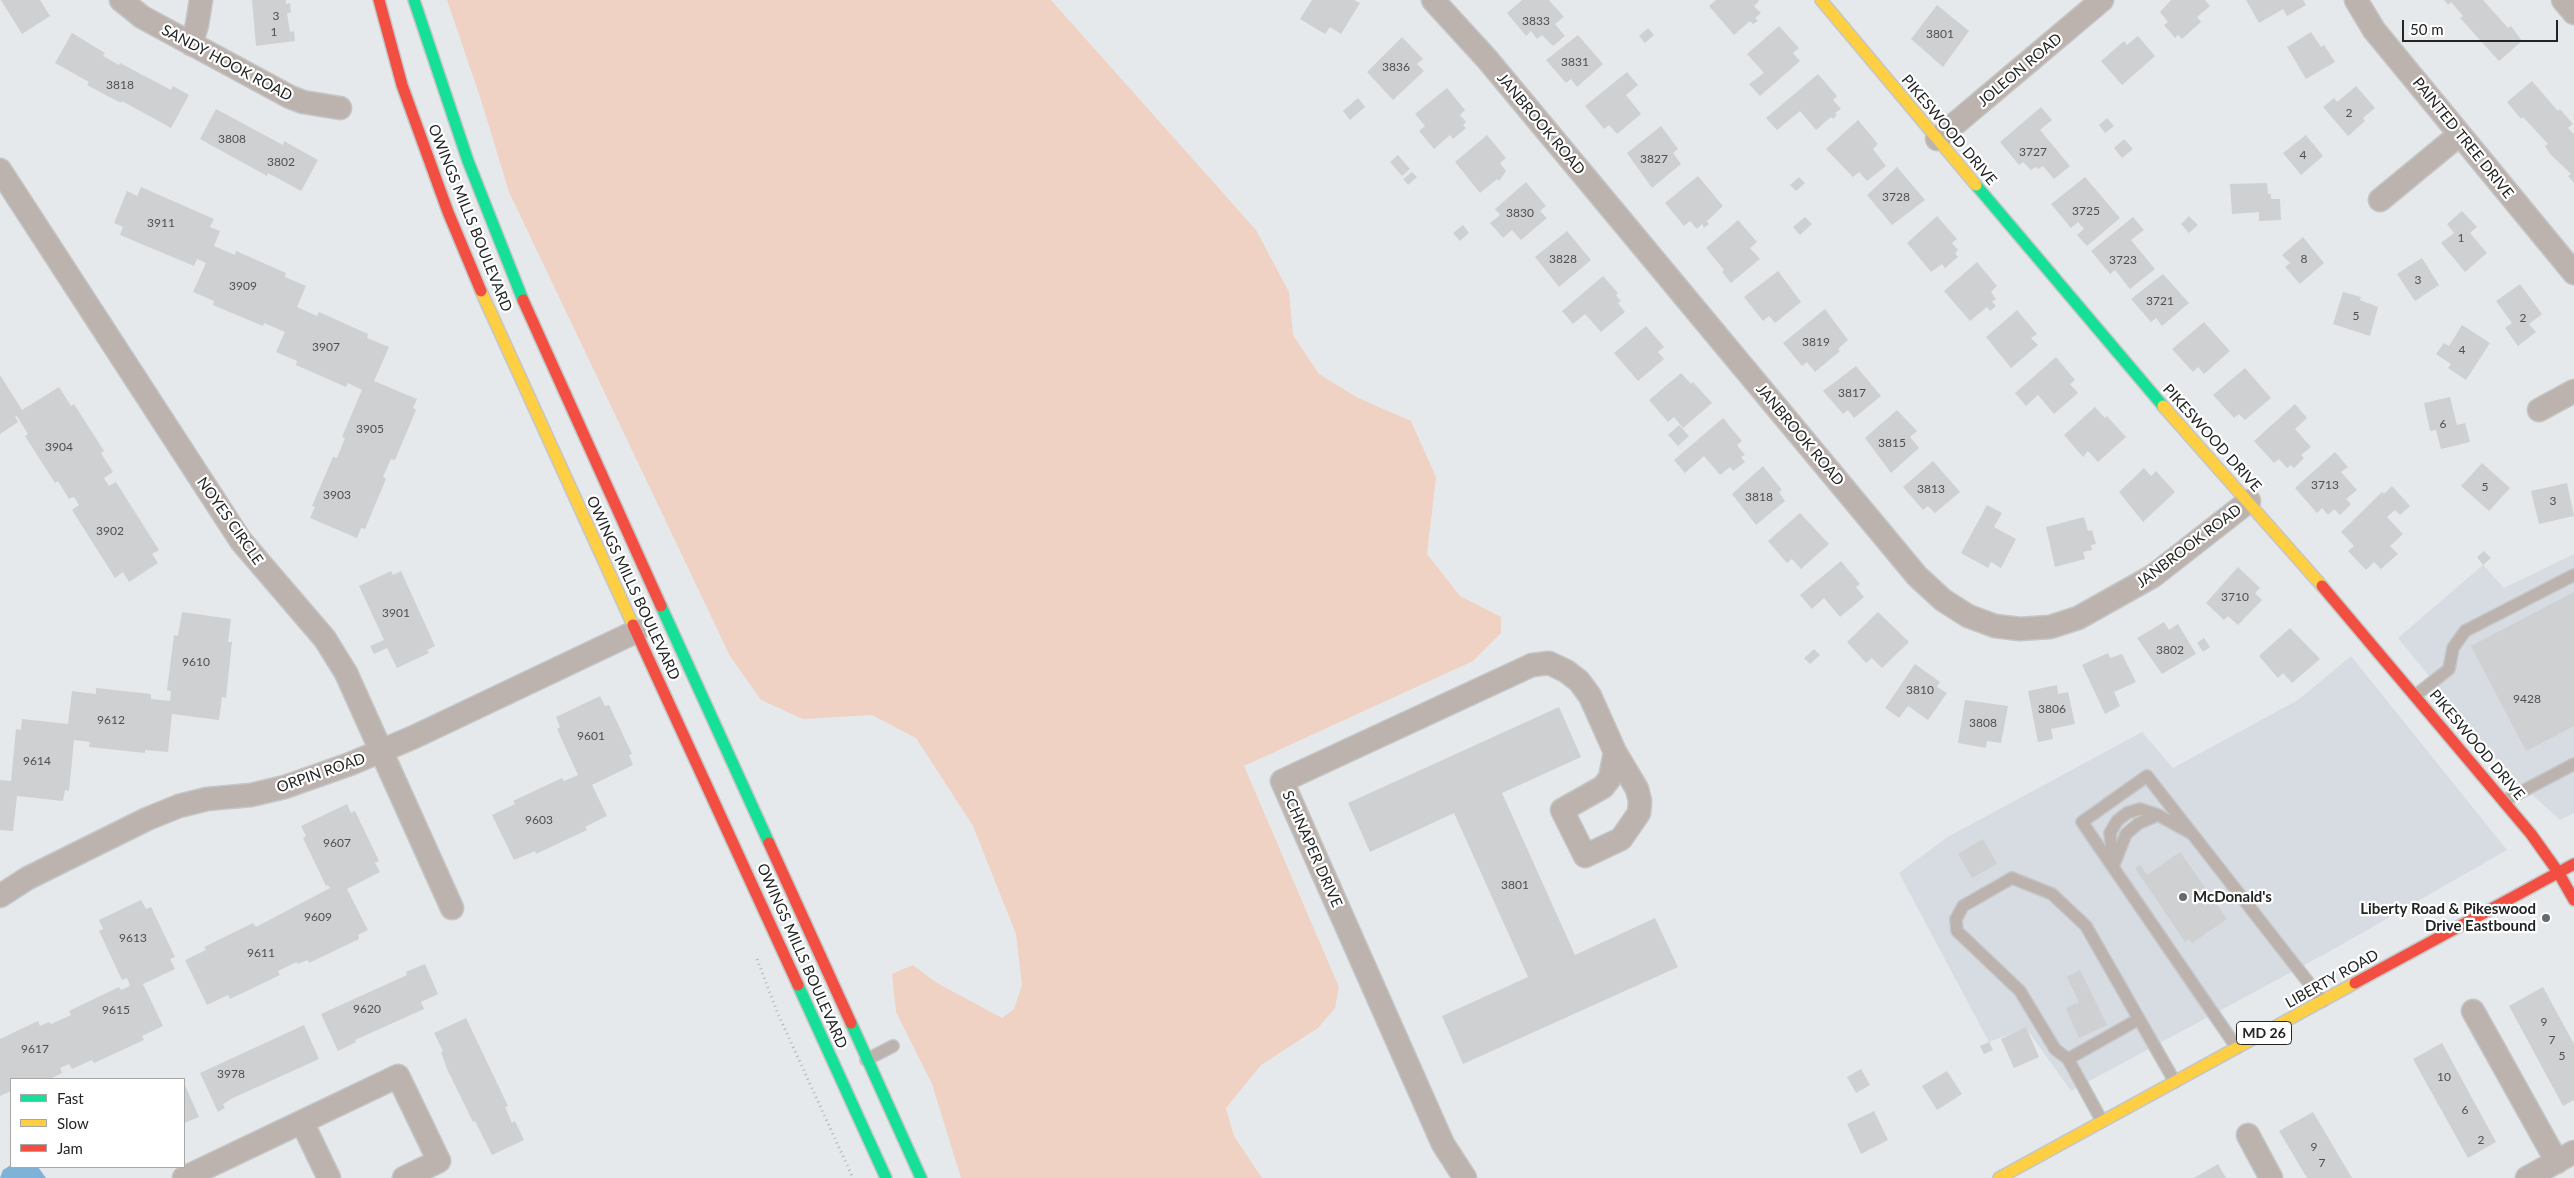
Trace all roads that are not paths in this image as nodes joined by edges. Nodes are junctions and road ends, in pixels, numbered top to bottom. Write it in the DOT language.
graph roads {
  1 [pos="121,0"];
  2 [pos="201,0"];
  3 [pos="379,0"];
  4 [pos="414,0"];
  5 [pos="1432,0"];
  6 [pos="1821,0"];
  7 [pos="2102,0"];
  8 [pos="2356,0"];
  9 [pos="2563,0"];
  10 [pos="2574,13"];
  11 [pos="190,44"];
  12 [pos="340,108"];
  13 [pos="2459,135"];
  14 [pos="1937,139"];
  15 [pos="0,170"];
  16 [pos="2380,200"];
  17 [pos="2574,273"];
  18 [pos="2574,391"];
  19 [pos="2539,410"];
  20 [pos="2248,501"];
  21 [pos="2574,575"];
  22 [pos="637,631"];
  23 [pos="2416,695"];
  24 [pos="382,751"];
  25 [pos="1615,752"];
  26 [pos="2574,764"];
  27 [pos="2504,801"];
  28 [pos="2193,834"];
  29 [pos="2574,864"];
  30 [pos="2113,867"];
  31 [pos="2558,872"];
  32 [pos="0,896"];
  33 [pos="2574,900"];
  34 [pos="452,908"];
  35 [pos="2323,1001"];
  36 [pos="2473,1011"];
  37 [pos="2139,1019"];
  38 [pos="893,1046"];
  39 [pos="2237,1048"];
  40 [pos="2068,1059"];
  41 [pos="866,1060"];
  42 [pos="2175,1082"];
  43 [pos="2102,1121"];
  44 [pos="302,1122"];
  45 [pos="2248,1135"];
  46 [pos="2566,1157"];
  47 [pos="184,1178"];
  48 [pos="329,1178"];
  49 [pos="404,1178"];
  50 [pos="886,1178"];
  51 [pos="921,1178"];
  52 [pos="1464,1178"];
  53 [pos="1998,1178"];
  54 [pos="2271,1178"];
  55 [pos="2527,1178"];
  1 -- 11 [label="street, SANDY HOOK ROAD"];
  2 -- 11 [label="street"];
  3 -- 22 [label="main road, OWINGS MILLS BOULEVARD"];
  4 -- 41 [label="main road, OWINGS MILLS BOULEVARD"];
  5 -- 20 [label="street, JANBROOK ROAD"];
  6 -- 14 [label="main road, PIKESWOOD DRIVE"];
  7 -- 14 [label="street, JOLEON ROAD"];
  8 -- 13 [label="street, PAINTED TREE DRIVE"];
  9 -- 10 [label="street"];
  11 -- 12 [label="street, SANDY HOOK ROAD"];
  13 -- 16 [label="street"];
  13 -- 17 [label="street, PAINTED TREE DRIVE"];
  14 -- 20 [label="main road, PIKESWOOD DRIVE"];
  15 -- 24 [label="street, NOYES CIRCLE"];
  18 -- 19 [label="street"];
  20 -- 23 [label="main road, PIKESWOOD DRIVE"];
  21 -- 23 [label="lane"];
  22 -- 24 [label="street, ORPIN ROAD"];
  22 -- 50 [label="main road, OWINGS MILLS BOULEVARD"];
  23 -- 27 [label="main road, PIKESWOOD DRIVE"];
  24 -- 32 [label="street, ORPIN ROAD"];
  24 -- 34 [label="street, NOYES CIRCLE"];
  25 -- 52 [label="street, SCHNAPER DRIVE"];
  26 -- 27 [label="lane"];
  27 -- 31 [label="main road, PIKESWOOD DRIVE"];
  28 -- 30 [label="lane"];
  28 -- 30 [label="lane"];
  28 -- 35 [label="lane"];
  29 -- 31 [label="main road, LIBERTY ROAD / MD 26"];
  30 -- 39 [label="lane"];
  31 -- 33 [label="main road, PIKESWOOD DRIVE"];
  31 -- 35 [label="main road, LIBERTY ROAD / MD 26"];
  35 -- 39 [label="main road, LIBERTY ROAD / MD 26"];
  36 -- 46 [label="street"];
  37 -- 40 [label="lane"];
  37 -- 40 [label="lane"];
  37 -- 42 [label="lane"];
  38 -- 41 [label="lane"];
  39 -- 42 [label="main road, LIBERTY ROAD / MD 26"];
  40 -- 43 [label="lane"];
  41 -- 51 [label="main road, OWINGS MILLS BOULEVARD"];
  42 -- 43 [label="main road, LIBERTY ROAD / MD 26"];
  43 -- 53 [label="main road, LIBERTY ROAD / MD 26"];
  44 -- 47 [label="street"];
  44 -- 48 [label="street"];
  44 -- 49 [label="street"];
  45 -- 54 [label="street"];
  46 -- 55 [label="street"];
}
